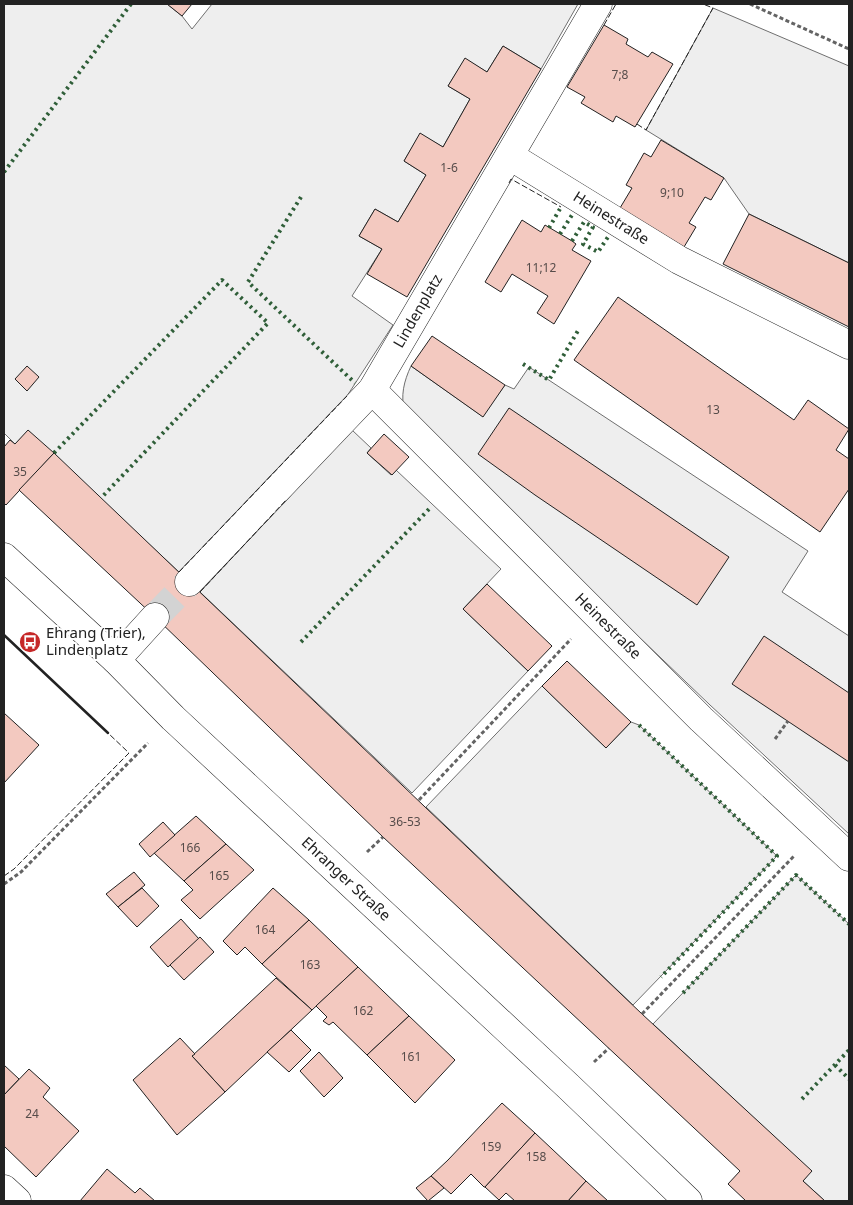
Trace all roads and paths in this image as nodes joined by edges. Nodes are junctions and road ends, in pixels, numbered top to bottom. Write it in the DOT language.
graph roads {
  1 [pos="598,4"];
  2 [pos="750,4"];
  3 [pos="849,49"];
  4 [pos="510,156"];
  5 [pos="849,345"];
  6 [pos="372,390"];
  7 [pos="4,557"];
  8 [pos="189,582"];
  9 [pos="596,613"];
  10 [pos="155,617"];
  11 [pos="116,660"];
  12 [pos="173,718"];
  13 [pos="419,800"];
  14 [pos="820,829"];
  15 [pos="849,857"];
  16 [pos="4,884"];
  17 [pos="642,1014"];
  18 [pos="4,1189"];
  19 [pos="17,1201"];
  20 [pos="688,1201"];
  1 -- 4 [label="street, Lindenplatz"];
  2 -- 3 [label="path"];
  4 -- 5 [label="street, Heinestraße"];
  4 -- 6 [label="street, Lindenplatz"];
  6 -- 8 [label="street, Lindenplatz"];
  6 -- 9 [label="street, Heinestraße"];
  7 -- 11 [label="street, Ehranger Straße"];
  9 -- 13 [label="path"];
  9 -- 14 [label="street, Heinestraße"];
  10 -- 11 [label="street"];
  11 -- 12 [label="street, Ehranger Straße"];
  12 -- 16 [label="path"];
  12 -- 20 [label="street, Ehranger Straße"];
  14 -- 15 [label="street, Heinestraße"];
  14 -- 17 [label="path"];
  18 -- 19 [label="street"];
}
